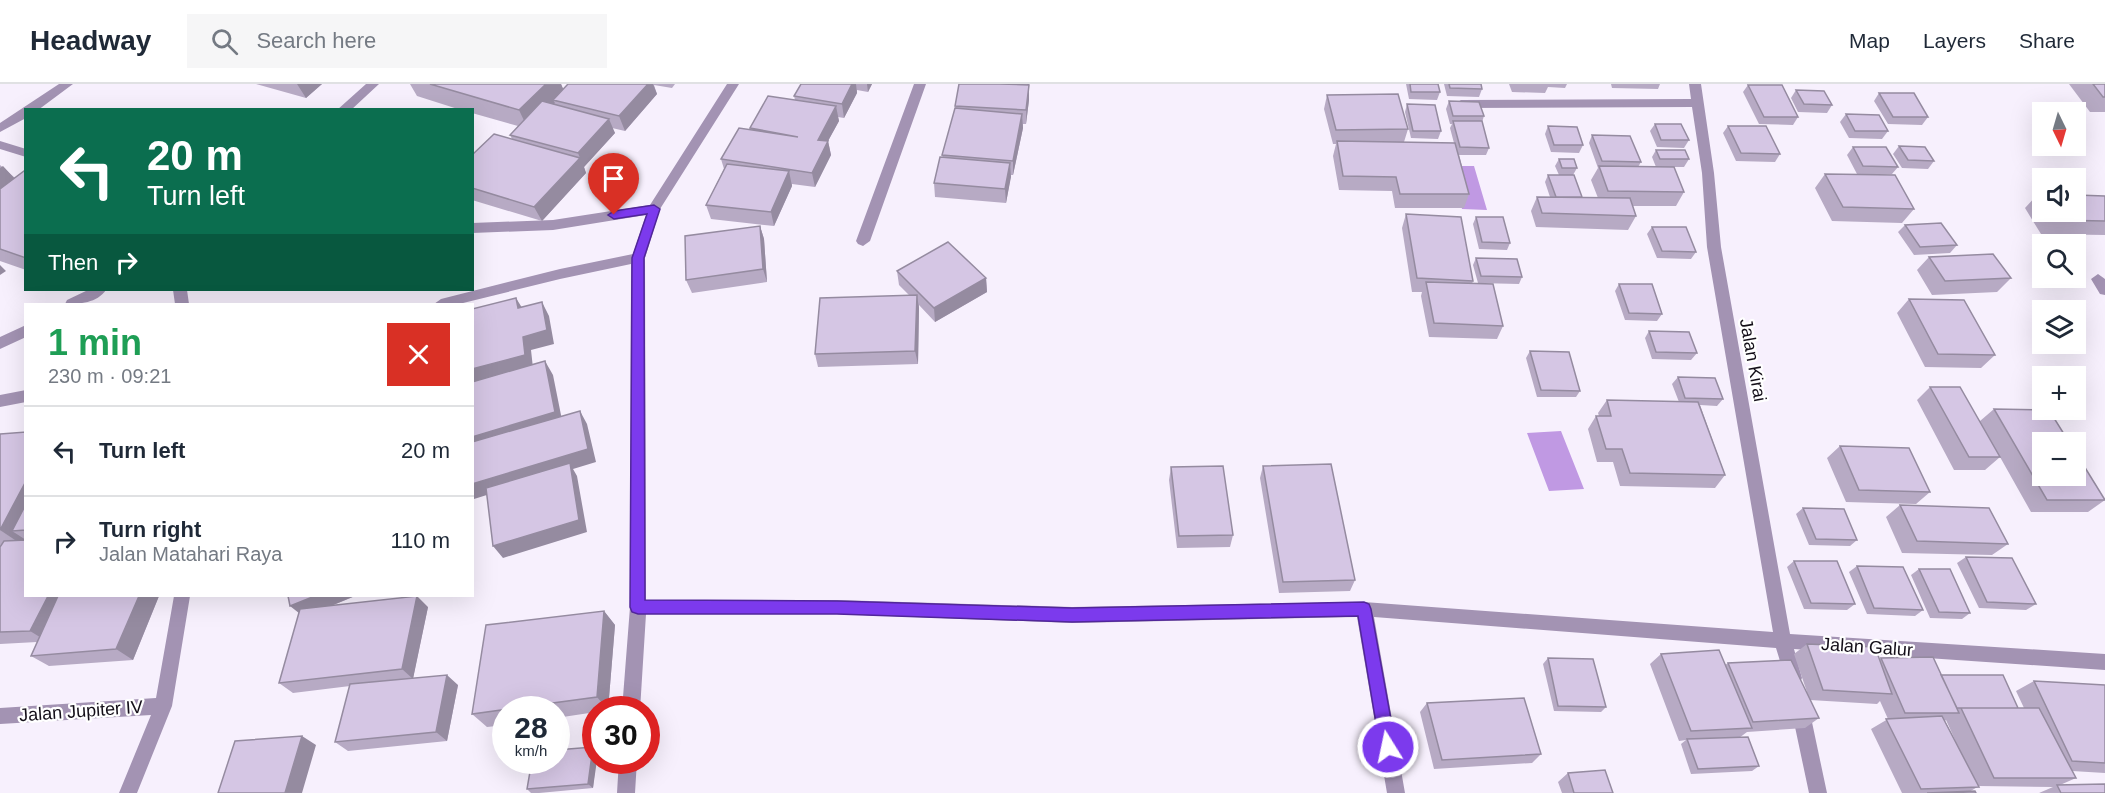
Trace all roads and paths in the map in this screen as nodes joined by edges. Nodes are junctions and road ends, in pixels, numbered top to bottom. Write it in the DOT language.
graph roads {
  1 [pos="67,84"];
  2 [pos="373,84"];
  3 [pos="733,84"];
  4 [pos="920,84"];
  5 [pos="1695,84"];
  6 [pos="1698,103"];
  7 [pos="1453,104"];
  8 [pos="31,108"];
  9 [pos="345,108"];
  10 [pos="24,113"];
  11 [pos="0,129"];
  12 [pos="0,145"];
  13 [pos="24,152"];
  14 [pos="654,209"];
  15 [pos="474,228"];
  16 [pos="863,241"];
  17 [pos="638,258"];
  18 [pos="97,291"];
  19 [pos="74,303"];
  20 [pos="445,303"];
  21 [pos="24,331"];
  22 [pos="0,344"];
  23 [pos="24,396"];
  24 [pos="0,401"];
  25 [pos="182,597"];
  26 [pos="638,607"];
  27 [pos="1364,609"];
  28 [pos="1784,641"];
  29 [pos="2104,665"];
  30 [pos="633,696"];
  31 [pos="163,706"];
  32 [pos="0,716"];
  33 [pos="627,774"];
  34 [pos="128,793"];
  35 [pos="626,793"];
  36 [pos="1396,793"];
  37 [pos="1818,793"];
  1 -- 8 [label="street"];
  2 -- 9 [label="street"];
  3 -- 14 [label="street"];
  4 -- 16 [label="street"];
  5 -- 6 [label="street, Jalan Kirai"];
  6 -- 7 [label="street"];
  6 -- 28 [label="street, Jalan Kirai"];
  10 -- 11 [label="street"];
  12 -- 13 [label="street"];
  14 -- 15 [label="street"];
  14 -- 17 [label="street"];
  17 -- 20 [label="street"];
  17 -- 26 [label="street"];
  18 -- 19 [label="street"];
  21 -- 22 [label="street"];
  23 -- 24 [label="street"];
  25 -- 31 [label="street"];
  26 -- 27 [label="street, Jalan Galur"];
  26 -- 30 [label="street"];
  27 -- 28 [label="street, Jalan Galur"];
  27 -- 36 [label="street"];
  28 -- 29 [label="street, Jalan Galur"];
  28 -- 37 [label="street"];
  31 -- 32 [label="street, Jalan Jupiter IV"];
  31 -- 34 [label="street"];
  33 -- 35 [label="street"];
}
